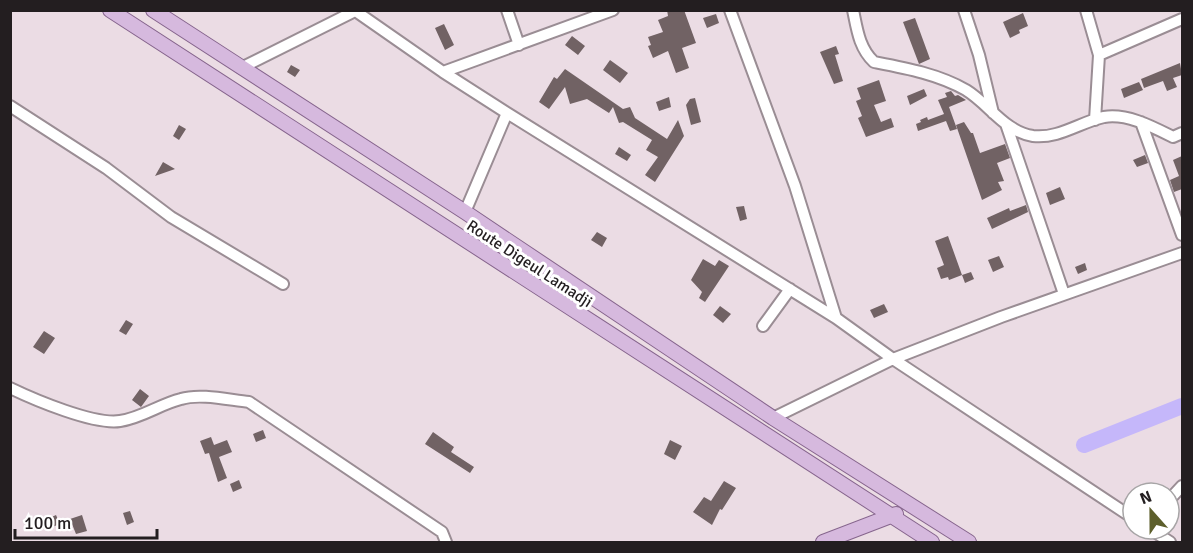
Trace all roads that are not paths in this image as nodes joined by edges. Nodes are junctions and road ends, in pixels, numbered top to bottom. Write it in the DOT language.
graph roads {
  1 [pos="110,10"];
  2 [pos="153,10"];
  3 [pos="507,10"];
  4 [pos="614,10"];
  5 [pos="730,10"];
  6 [pos="853,10"];
  7 [pos="964,10"];
  8 [pos="1086,10"];
  9 [pos="355,11"];
  10 [pos="594,14"];
  11 [pos="1182,20"];
  12 [pos="519,45"];
  13 [pos="1099,55"];
  14 [pos="241,68"];
  15 [pos="443,72"];
  16 [pos="10,106"];
  17 [pos="507,113"];
  18 [pos="993,113"];
  19 [pos="1095,120"];
  20 [pos="1141,122"];
  21 [pos="1006,124"];
  22 [pos="1182,134"];
  23 [pos="465,212"];
  24 [pos="1182,235"];
  25 [pos="1182,253"];
  26 [pos="283,284"];
  27 [pos="790,289"];
  28 [pos="1064,294"];
  29 [pos="836,318"];
  30 [pos="763,326"];
  31 [pos="893,359"];
  32 [pos="10,388"];
  33 [pos="773,418"];
  34 [pos="914,507"];
  35 [pos="1121,510"];
  36 [pos="891,516"];
  37 [pos="446,543"];
  38 [pos="823,543"];
  39 [pos="932,543"];
  40 [pos="969,543"];
  1 -- 36 [label="main road, Route Digeul Lamadji"];
  2 -- 14 [label="main road, Route Digeul Lamadji"];
  3 -- 12 [label="street"];
  4 -- 10 [label="street"];
  5 -- 29 [label="street"];
  6 -- 18 [label="street"];
  7 -- 18 [label="street"];
  8 -- 13 [label="street"];
  9 -- 14 [label="street"];
  9 -- 15 [label="street"];
  10 -- 12 [label="street"];
  11 -- 13 [label="street"];
  12 -- 15 [label="street"];
  13 -- 19 [label="street"];
  14 -- 23 [label="main road, Route Digeul Lamadji"];
  15 -- 17 [label="street"];
  16 -- 26 [label="street"];
  17 -- 23 [label="street"];
  17 -- 27 [label="street"];
  18 -- 21 [label="street"];
  19 -- 20 [label="street"];
  19 -- 21 [label="street"];
  20 -- 22 [label="street"];
  20 -- 24 [label="street"];
  21 -- 28 [label="street"];
  23 -- 33 [label="main road, Route Digeul Lamadji"];
  25 -- 28 [label="street"];
  27 -- 29 [label="street"];
  27 -- 30 [label="street"];
  28 -- 31 [label="street"];
  29 -- 31 [label="street"];
  31 -- 33 [label="street"];
  31 -- 35 [label="street"];
  32 -- 37 [label="street"];
  33 -- 34 [label="main road, Route Digeul Lamadji"];
  34 -- 36 [label="main road"];
  34 -- 40 [label="main road, Route Digeul Lamadji"];
  36 -- 38 [label="main road"];
  36 -- 39 [label="main road, Route Digeul Lamadji"];
}
